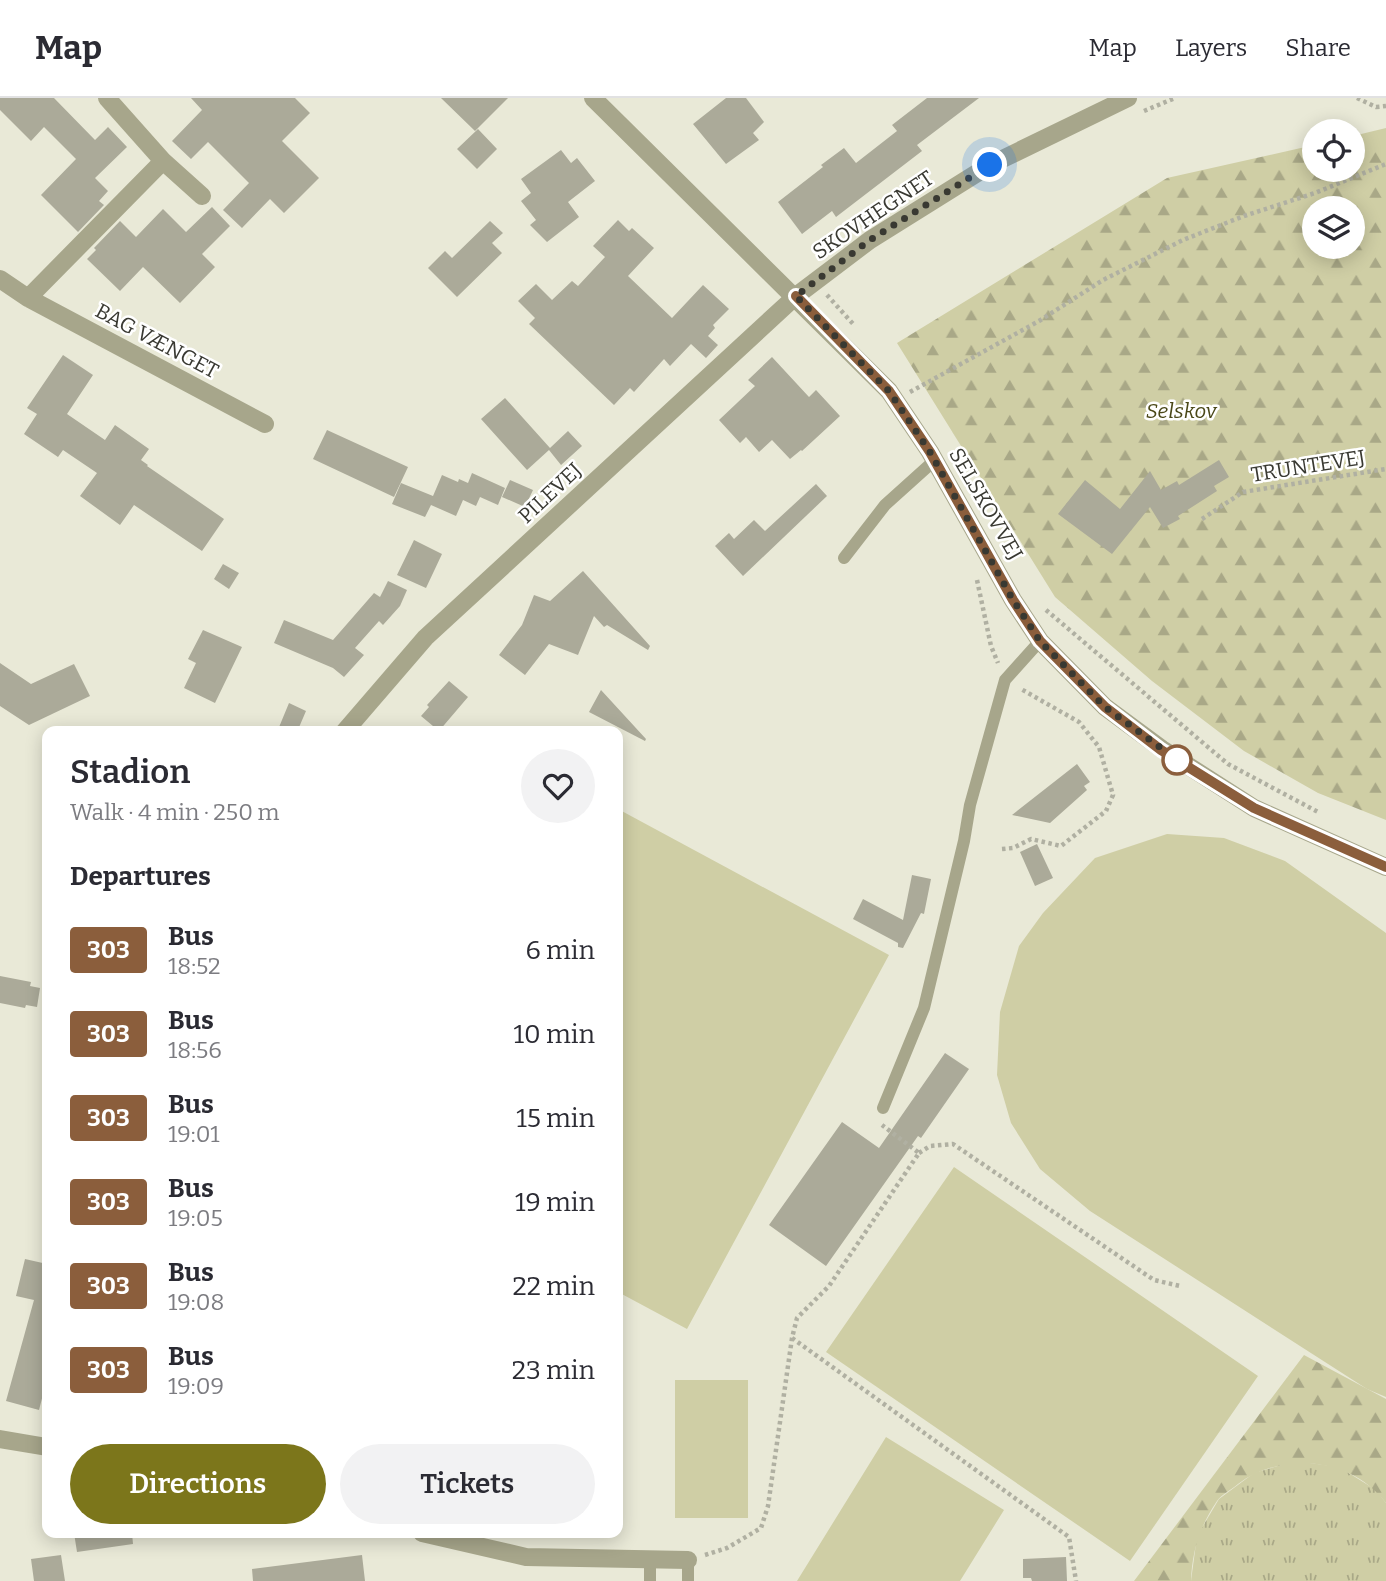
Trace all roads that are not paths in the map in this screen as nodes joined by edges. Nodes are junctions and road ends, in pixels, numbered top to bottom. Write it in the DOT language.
graph roads {
  1 [pos="107,98"];
  2 [pos="593,98"];
  3 [pos="1128,98"];
  4 [pos="163,161"];
  5 [pos="202,196"];
  6 [pos="0,279"];
  7 [pos="796,296"];
  8 [pos="28,298"];
  9 [pos="265,424"];
  10 [pos="935,460"];
  11 [pos="844,558"];
  12 [pos="1040,641"];
  13 [pos="349,726"];
  14 [pos="1386,867"];
  15 [pos="883,1108"];
  16 [pos="0,1438"];
  17 [pos="42,1446"];
  18 [pos="443,1538"];
  19 [pos="650,1559"];
  20 [pos="688,1560"];
  21 [pos="650,1581"];
  22 [pos="688,1581"];
  1 -- 4 [label="street"];
  2 -- 7 [label="street, SELSKOVVEJ"];
  3 -- 7 [label="street, SKOVHEGNET"];
  4 -- 5 [label="street"];
  4 -- 8 [label="street"];
  6 -- 8 [label="street, BAG VÆNGET"];
  7 -- 10 [label="street, SELSKOVVEJ"];
  7 -- 13 [label="street, PILEVEJ"];
  8 -- 9 [label="street, BAG VÆNGET"];
  10 -- 11 [label="lane"];
  10 -- 12 [label="street, SELSKOVVEJ"];
  12 -- 14 [label="street, SELSKOVVEJ"];
  12 -- 15 [label="lane"];
  16 -- 17 [label="street"];
  18 -- 19 [label="street"];
  19 -- 20 [label="street"];
  19 -- 21 [label="lane"];
  20 -- 22 [label="lane"];
}
